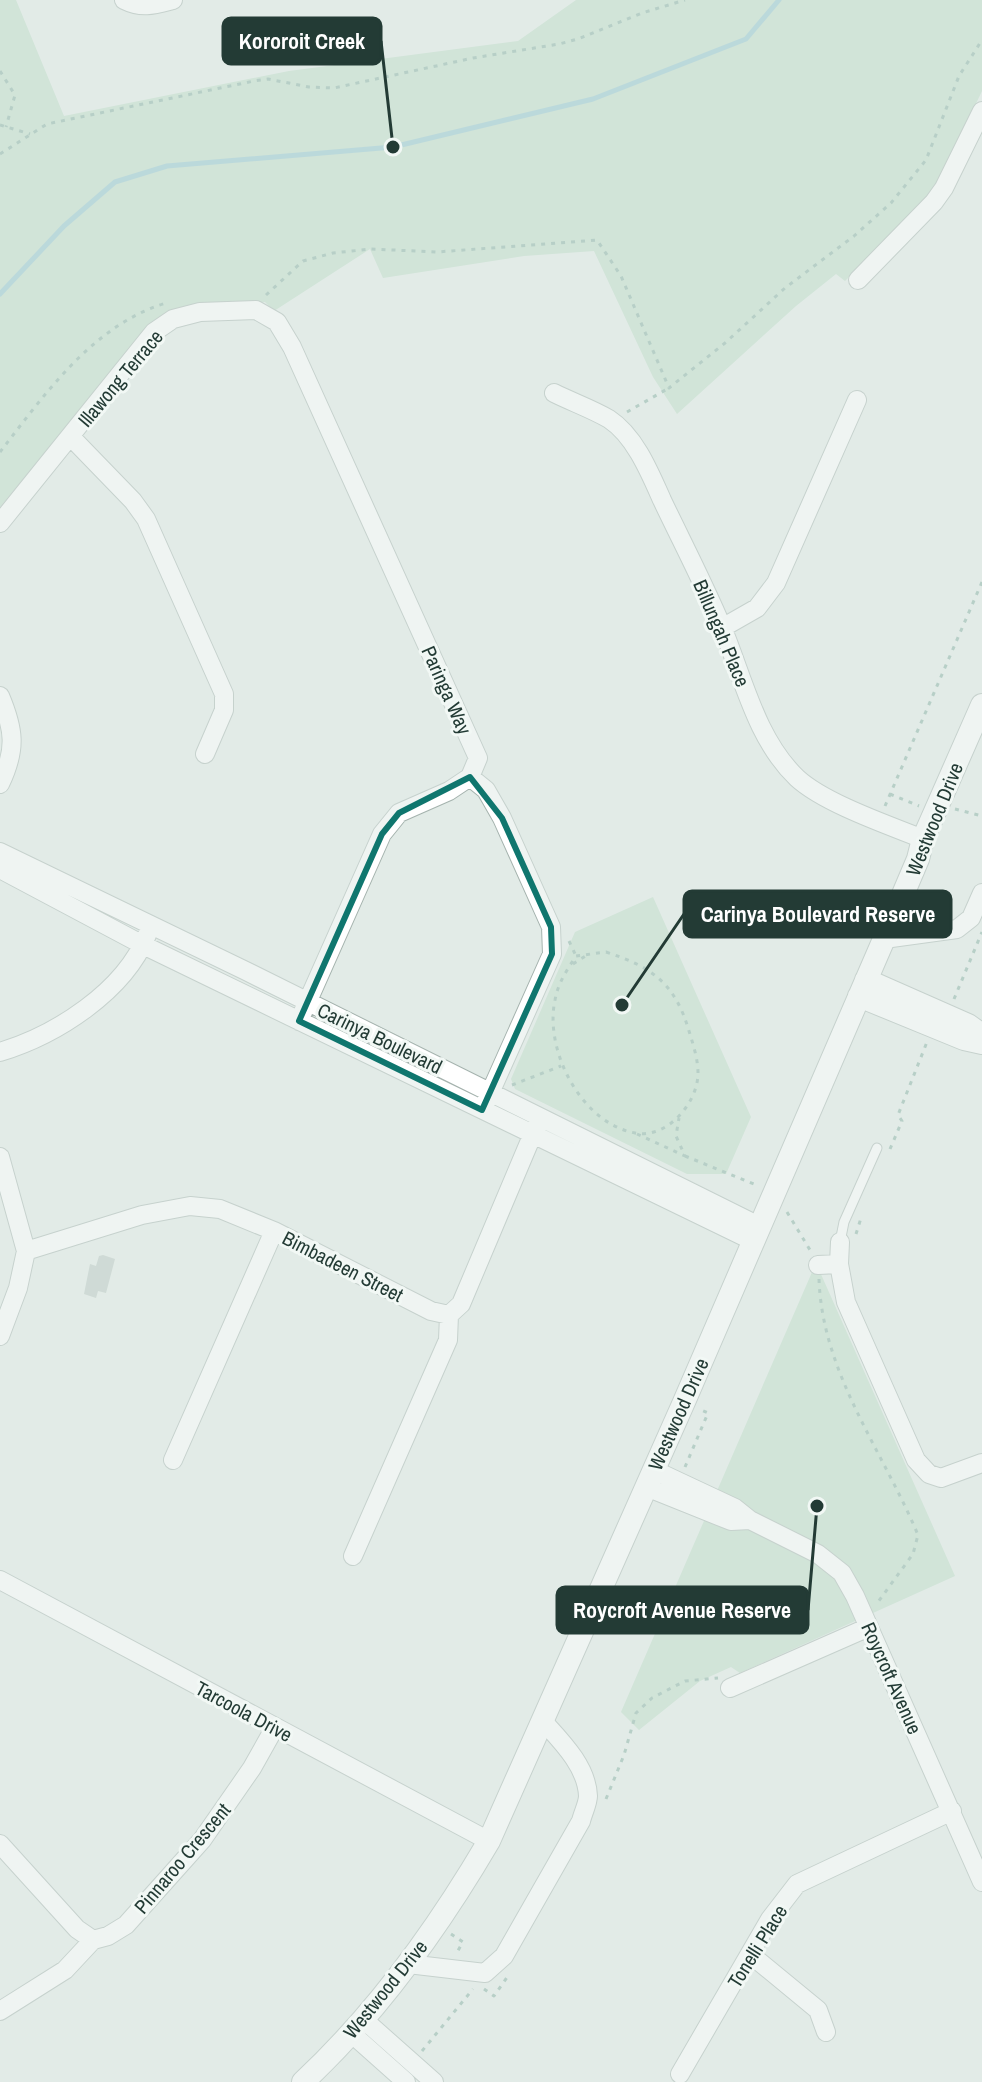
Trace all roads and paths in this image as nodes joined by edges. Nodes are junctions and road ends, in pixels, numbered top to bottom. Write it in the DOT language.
graph roads {
  1 [pos="124,0"];
  2 [pos="173,0"];
  3 [pos="685,0"];
  4 [pos="982,40"];
  5 [pos="0,71"];
  6 [pos="982,111"];
  7 [pos="0,125"];
  8 [pos="6,127"];
  9 [pos="30,134"];
  10 [pos="0,154"];
  11 [pos="858,280"];
  12 [pos="265,296"];
  13 [pos="277,322"];
  14 [pos="669,388"];
  15 [pos="554,393"];
  16 [pos="857,400"];
  17 [pos="610,420"];
  18 [pos="71,437"];
  19 [pos="0,523"];
  20 [pos="982,582"];
  21 [pos="722,628"];
  22 [pos="0,696"];
  23 [pos="982,705"];
  24 [pos="205,754"];
  25 [pos="470,777"];
  26 [pos="0,784"];
  27 [pos="890,794"];
  28 [pos="919,806"];
  29 [pos="954,809"];
  30 [pos="882,813"];
  31 [pos="982,816"];
  32 [pos="923,839"];
  33 [pos="0,852"];
  34 [pos="0,869"];
  35 [pos="57,889"];
  36 [pos="982,893"];
  37 [pos="151,926"];
  38 [pos="982,932"];
  39 [pos="884,939"];
  40 [pos="143,945"];
  41 [pos="219,957"];
  42 [pos="246,971"];
  43 [pos="212,976"];
  44 [pos="863,988"];
  45 [pos="238,989"];
  46 [pos="308,1003"];
  47 [pos="952,1003"];
  48 [pos="299,1021"];
  49 [pos="982,1035"];
  50 [pos="929,1039"];
  51 [pos="982,1043"];
  52 [pos="401,1049"];
  53 [pos="0,1052"];
  54 [pos="561,1066"];
  55 [pos="395,1067"];
  56 [pos="493,1097"];
  57 [pos="679,1118"];
  58 [pos="536,1126"];
  59 [pos="637,1134"];
  60 [pos="877,1148"];
  61 [pos="890,1150"];
  62 [pos="685,1156"];
  63 [pos="0,1157"];
  64 [pos="774,1193"];
  65 [pos="865,1207"];
  66 [pos="274,1231"];
  67 [pos="756,1234"];
  68 [pos="847,1239"];
  69 [pos="26,1251"];
  70 [pos="839,1264"];
  71 [pos="818,1265"];
  72 [pos="449,1315"];
  73 [pos="0,1336"];
  74 [pos="684,1402"];
  75 [pos="173,1460"];
  76 [pos="982,1463"];
  77 [pos="683,1470"];
  78 [pos="650,1479"];
  79 [pos="353,1556"];
  80 [pos="0,1580"];
  81 [pos="875,1607"];
  82 [pos="869,1627"];
  83 [pos="730,1688"];
  84 [pos="542,1720"];
  85 [pos="275,1727"];
  86 [pos="952,1811"];
  87 [pos="489,1841"];
  88 [pos="0,1844"];
  89 [pos="982,1882"];
  90 [pos="93,1940"];
  91 [pos="750,1954"];
  92 [pos="408,1964"];
  93 [pos="0,2011"];
  94 [pos="357,2026"];
  95 [pos="826,2032"];
  96 [pos="680,2074"];
  97 [pos="307,2080"];
  98 [pos="406,2082"];
  99 [pos="434,2082"];
  1 -- 2 [label="street"];
  3 -- 9 [label="path"];
  4 -- 14 [label="path"];
  5 -- 8 [label="path"];
  6 -- 11 [label="street"];
  7 -- 8 [label="path"];
  8 -- 9 [label="path"];
  9 -- 10 [label="path"];
  12 -- 14 [label="path"];
  13 -- 18 [label="street, Illawong Terrace"];
  13 -- 25 [label="street, Paringa Way"];
  14 -- 17 [label="path"];
  15 -- 17 [label="street, Billungah Place"];
  16 -- 21 [label="street"];
  17 -- 21 [label="street, Billungah Place"];
  18 -- 19 [label="street, Illawong Terrace"];
  18 -- 24 [label="street"];
  20 -- 27 [label="path"];
  21 -- 32 [label="street, Billungah Place"];
  22 -- 26 [label="street"];
  23 -- 32 [label="street, Westwood Drive"];
  25 -- 46 [label="street"];
  25 -- 56 [label="street"];
  27 -- 28 [label="path"];
  27 -- 30 [label="path"];
  29 -- 31 [label="path"];
  32 -- 39 [label="street, Westwood Drive"];
  33 -- 35 [label="street, Carinya Boulevard"];
  34 -- 35 [label="street, Carinya Boulevard"];
  35 -- 37 [label="street, Carinya Boulevard"];
  35 -- 40 [label="street, Carinya Boulevard"];
  36 -- 39 [label="street"];
  37 -- 40 [label="street"];
  37 -- 41 [label="street, Carinya Boulevard"];
  38 -- 47 [label="path"];
  39 -- 44 [label="street, Westwood Drive"];
  40 -- 43 [label="street, Carinya Boulevard"];
  40 -- 53 [label="street"];
  41 -- 42 [label="street, Carinya Boulevard"];
  41 -- 43 [label="lane"];
  42 -- 45 [label="lane"];
  42 -- 46 [label="street, Carinya Boulevard"];
  43 -- 45 [label="street, Carinya Boulevard"];
  44 -- 49 [label="street"];
  44 -- 51 [label="street"];
  44 -- 64 [label="street, Westwood Drive"];
  45 -- 48 [label="street, Carinya Boulevard"];
  46 -- 48 [label="street"];
  46 -- 52 [label="street, Carinya Boulevard"];
  48 -- 55 [label="street, Carinya Boulevard"];
  50 -- 61 [label="path"];
  52 -- 55 [label="lane"];
  52 -- 56 [label="street, Carinya Boulevard"];
  54 -- 56 [label="path"];
  54 -- 57 [label="path"];
  54 -- 59 [label="path"];
  55 -- 56 [label="street, Carinya Boulevard"];
  56 -- 58 [label="street, Carinya Boulevard"];
  57 -- 59 [label="path"];
  57 -- 62 [label="path"];
  58 -- 67 [label="street, Carinya Boulevard"];
  58 -- 72 [label="street"];
  59 -- 62 [label="path"];
  60 -- 68 [label="lane"];
  62 -- 64 [label="path"];
  63 -- 69 [label="street"];
  64 -- 67 [label="street, Westwood Drive"];
  64 -- 71 [label="path"];
  65 -- 68 [label="path"];
  66 -- 69 [label="street, Bimbadeen Street"];
  66 -- 72 [label="street, Bimbadeen Street"];
  66 -- 75 [label="street"];
  67 -- 74 [label="street, Westwood Drive"];
  68 -- 70 [label="street"];
  69 -- 73 [label="street"];
  70 -- 71 [label="street"];
  70 -- 76 [label="street"];
  71 -- 81 [label="path"];
  72 -- 79 [label="street"];
  74 -- 77 [label="path"];
  74 -- 78 [label="street, Westwood Drive"];
  78 -- 82 [label="street, Roycroft Avenue"];
  78 -- 84 [label="street, Westwood Drive"];
  80 -- 85 [label="street, Tarcoola Drive"];
  82 -- 83 [label="street"];
  82 -- 86 [label="street, Roycroft Avenue"];
  84 -- 87 [label="street, Westwood Drive"];
  84 -- 92 [label="street"];
  85 -- 87 [label="street, Tarcoola Drive"];
  85 -- 90 [label="street, Pinnaroo Crescent"];
  86 -- 89 [label="street, Roycroft Avenue"];
  86 -- 91 [label="street, Tonelli Place"];
  87 -- 92 [label="street, Westwood Drive"];
  88 -- 90 [label="street"];
  90 -- 93 [label="street"];
  91 -- 95 [label="street"];
  91 -- 96 [label="street, Tonelli Place"];
  92 -- 94 [label="street, Westwood Drive"];
  94 -- 97 [label="street, Westwood Drive"];
  94 -- 98 [label="street"];
  94 -- 99 [label="street"];
}
